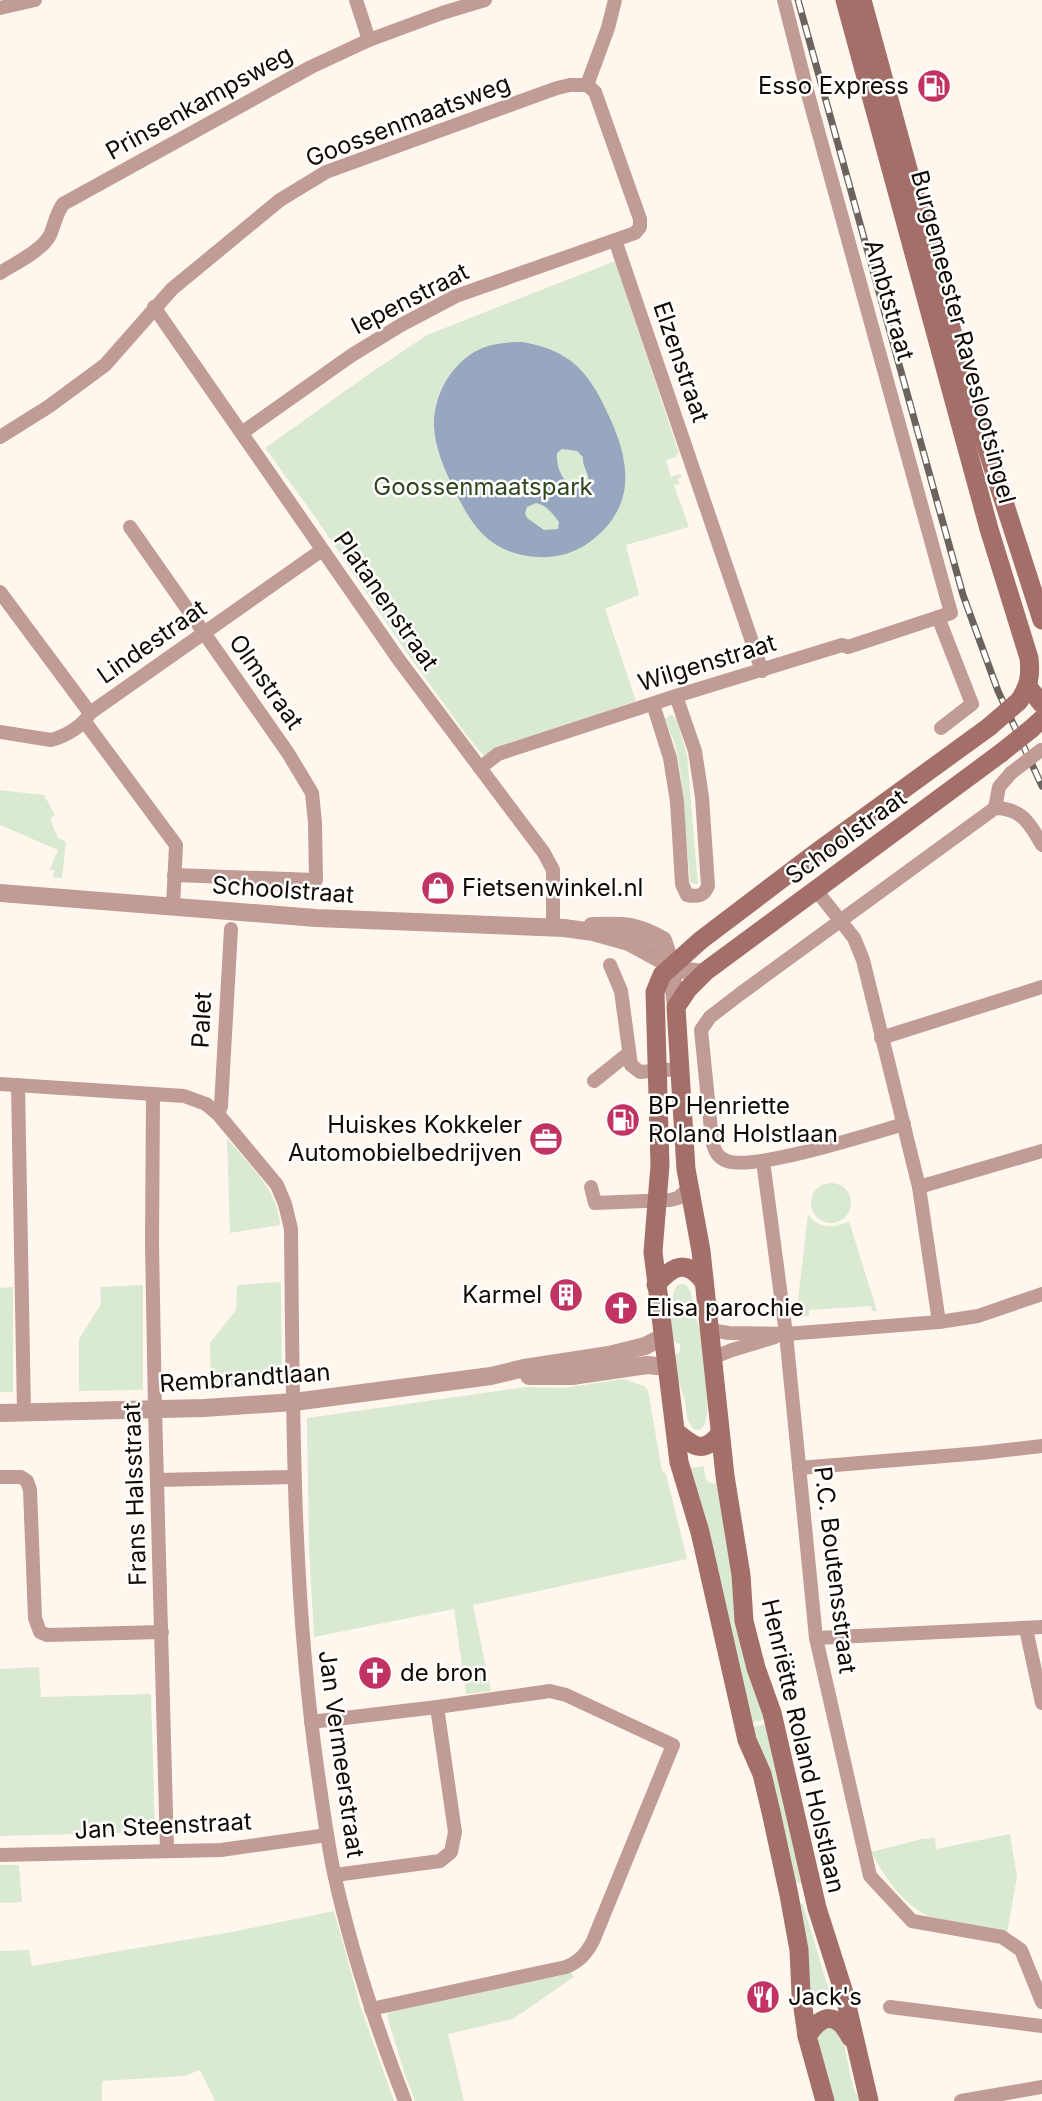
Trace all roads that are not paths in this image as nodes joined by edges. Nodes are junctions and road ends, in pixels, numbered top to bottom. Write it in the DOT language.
graph roads {
  1 [pos="35,0"];
  2 [pos="356,0"];
  3 [pos="485,0"];
  4 [pos="615,0"];
  5 [pos="784,0"];
  6 [pos="845,0"];
  7 [pos="862,0"];
  8 [pos="0,8"];
  9 [pos="369,40"];
  10 [pos="587,85"];
  11 [pos="615,240"];
  12 [pos="0,273"];
  13 [pos="155,307"];
  14 [pos="243,432"];
  15 [pos="0,438"];
  16 [pos="130,527"];
  17 [pos="322,550"];
  18 [pos="0,592"];
  19 [pos="945,615"];
  20 [pos="1042,620"];
  21 [pos="204,633"];
  22 [pos="762,671"];
  23 [pos="1030,693"];
  24 [pos="676,696"];
  25 [pos="653,704"];
  26 [pos="1042,704"];
  27 [pos="88,718"];
  28 [pos="1036,724"];
  29 [pos="941,728"];
  30 [pos="0,732"];
  31 [pos="1041,750"];
  32 [pos="480,768"];
  33 [pos="995,808"];
  34 [pos="1042,845"];
  35 [pos="174,875"];
  36 [pos="316,880"];
  37 [pos="816,890"];
  38 [pos="0,892"];
  39 [pos="173,907"];
  40 [pos="840,920"];
  41 [pos="558,928"];
  42 [pos="231,929"];
  43 [pos="610,965"];
  44 [pos="671,965"];
  45 [pos="703,973"];
  46 [pos="1042,987"];
  47 [pos="676,1007"];
  48 [pos="881,1038"];
  49 [pos="629,1053"];
  50 [pos="679,1069"];
  51 [pos="656,1071"];
  52 [pos="594,1082"];
  53 [pos="0,1084"];
  54 [pos="18,1086"];
  55 [pos="153,1094"];
  56 [pos="218,1114"];
  57 [pos="904,1124"];
  58 [pos="1042,1151"];
  59 [pos="763,1161"];
  60 [pos="919,1186"];
  61 [pos="590,1187"];
  62 [pos="688,1189"];
  63 [pos="658,1201"];
  64 [pos="704,1282"];
  65 [pos="656,1285"];
  66 [pos="1042,1294"];
  67 [pos="939,1322"];
  68 [pos="709,1330"];
  69 [pos="786,1334"];
  70 [pos="663,1337"];
  71 [pos="712,1358"];
  72 [pos="667,1367"];
  73 [pos="491,1376"];
  74 [pos="294,1402"];
  75 [pos="155,1409"];
  76 [pos="24,1412"];
  77 [pos="0,1413"];
  78 [pos="676,1432"];
  79 [pos="720,1434"];
  80 [pos="1042,1446"];
  81 [pos="799,1468"];
  82 [pos="0,1477"];
  83 [pos="294,1477"];
  84 [pos="157,1480"];
  85 [pos="1042,1627"];
  86 [pos="1026,1629"];
  87 [pos="162,1632"];
  88 [pos="816,1639"];
  89 [pos="1042,1703"];
  90 [pos="437,1707"];
  91 [pos="311,1723"];
  92 [pos="327,1836"];
  93 [pos="167,1850"];
  94 [pos="0,1855"];
  95 [pos="335,1875"];
  96 [pos="1042,2002"];
  97 [pos="890,2007"];
  98 [pos="371,2009"];
  99 [pos="1042,2026"];
  100 [pos="807,2036"];
  101 [pos="858,2051"];
  102 [pos="1042,2087"];
  103 [pos="405,2101"];
  104 [pos="825,2101"];
  105 [pos="869,2101"];
  106 [pos="961,2101"];
  1 -- 8 [label="street"];
  2 -- 9 [label="street"];
  3 -- 9 [label="street, Prinsenkampsweg"];
  4 -- 10 [label="street"];
  5 -- 19 [label="street, Ambtstraat"];
  6 -- 23 [label="main road, Burgemeester Raveslootsingel"];
  7 -- 20 [label="main road, Burgemeester Raveslootsingel"];
  9 -- 12 [label="street, Prinsenkampsweg"];
  10 -- 11 [label="street"];
  10 -- 13 [label="street, Goossenmaatsweg"];
  11 -- 14 [label="street, Iepenstraat"];
  11 -- 22 [label="street, Elzenstraat"];
  13 -- 14 [label="street, Platanenstraat"];
  13 -- 15 [label="street, Goossenmaatsweg"];
  14 -- 17 [label="street, Platanenstraat"];
  16 -- 21 [label="street, Olmstraat"];
  17 -- 21 [label="street, Lindestraat"];
  17 -- 32 [label="street, Platanenstraat"];
  18 -- 27 [label="street"];
  19 -- 22 [label="street, Wilgenstraat"];
  19 -- 29 [label="street, Ambtstraat"];
  21 -- 27 [label="street, Lindestraat"];
  21 -- 36 [label="street, Olmstraat"];
  22 -- 24 [label="street, Wilgenstraat"];
  23 -- 26 [label="main road"];
  23 -- 44 [label="main road, Schoolstraat, bridge"];
  24 -- 25 [label="street, Wilgenstraat"];
  24 -- 25 [label="street"];
  25 -- 32 [label="street, Wilgenstraat"];
  27 -- 30 [label="street, Lindestraat"];
  27 -- 35 [label="street"];
  28 -- 37 [label="main road, Schoolstraat, bridge"];
  31 -- 33 [label="street, bridge"];
  32 -- 41 [label="street, Platanenstraat"];
  33 -- 34 [label="street"];
  33 -- 40 [label="street"];
  35 -- 36 [label="street, Schoolstraat"];
  35 -- 39 [label="street"];
  37 -- 40 [label="street"];
  37 -- 45 [label="main road, Schoolstraat"];
  38 -- 39 [label="street, Schoolstraat"];
  39 -- 41 [label="street, Schoolstraat"];
  40 -- 48 [label="street"];
  40 -- 59 [label="street"];
  41 -- 44 [label="street, Schoolstraat"];
  42 -- 56 [label="street, Palet"];
  43 -- 49 [label="street"];
  44 -- 45 [label="street, Schoolstraat"];
  44 -- 47 [label="street"];
  44 -- 51 [label="main road, Henriëtte Roland Holstlaan"];
  45 -- 47 [label="main road"];
  46 -- 48 [label="street"];
  47 -- 50 [label="main road, Henriëtte Roland Holstlaan"];
  48 -- 57 [label="street"];
  49 -- 51 [label="street"];
  49 -- 52 [label="street"];
  50 -- 51 [label="street"];
  50 -- 62 [label="main road, Henriëtte Roland Holstlaan"];
  51 -- 63 [label="main road, Henriëtte Roland Holstlaan"];
  53 -- 54 [label="street"];
  54 -- 55 [label="street"];
  54 -- 76 [label="street"];
  55 -- 56 [label="street"];
  55 -- 75 [label="street, Frans Halsstraat"];
  56 -- 74 [label="street, Jan Vermeerstraat"];
  57 -- 59 [label="street"];
  57 -- 60 [label="street"];
  58 -- 60 [label="street"];
  59 -- 69 [label="street, P.C. Boutensstraat"];
  60 -- 67 [label="street"];
  61 -- 63 [label="street"];
  62 -- 63 [label="street"];
  62 -- 64 [label="main road, Henriëtte Roland Holstlaan"];
  63 -- 65 [label="main road, Henriëtte Roland Holstlaan"];
  64 -- 65 [label="main road"];
  64 -- 68 [label="main road, Henriëtte Roland Holstlaan"];
  65 -- 70 [label="main road, Henriëtte Roland Holstlaan"];
  66 -- 67 [label="street"];
  67 -- 69 [label="street"];
  68 -- 69 [label="street"];
  68 -- 71 [label="main road, Henriëtte Roland Holstlaan"];
  69 -- 71 [label="street"];
  69 -- 81 [label="street, P.C. Boutensstraat"];
  70 -- 72 [label="main road, Henriëtte Roland Holstlaan"];
  70 -- 73 [label="street, Rembrandtlaan"];
  71 -- 79 [label="main road, Henriëtte Roland Holstlaan"];
  72 -- 73 [label="street, Rembrandtlaan"];
  72 -- 78 [label="main road, Henriëtte Roland Holstlaan"];
  73 -- 74 [label="street, Rembrandtlaan"];
  74 -- 75 [label="street, Rembrandtlaan"];
  74 -- 83 [label="street, Jan Vermeerstraat"];
  75 -- 76 [label="street, Rembrandtlaan"];
  75 -- 84 [label="street, Frans Halsstraat"];
  76 -- 77 [label="street, Rembrandtlaan"];
  78 -- 79 [label="main road"];
  78 -- 100 [label="main road, Henriëtte Roland Holstlaan"];
  79 -- 101 [label="main road, Henriëtte Roland Holstlaan"];
  80 -- 81 [label="street"];
  81 -- 88 [label="street, P.C. Boutensstraat"];
  82 -- 87 [label="street"];
  83 -- 84 [label="street"];
  83 -- 91 [label="street, Jan Vermeerstraat"];
  84 -- 87 [label="street, Frans Halsstraat"];
  85 -- 86 [label="street"];
  86 -- 88 [label="street"];
  86 -- 89 [label="street"];
  87 -- 93 [label="street, Frans Halsstraat"];
  88 -- 96 [label="street, P.C. Boutensstraat"];
  90 -- 91 [label="street"];
  90 -- 95 [label="street"];
  90 -- 98 [label="street"];
  91 -- 92 [label="street, Jan Vermeerstraat"];
  92 -- 93 [label="street, Jan Steenstraat"];
  92 -- 95 [label="street, Jan Vermeerstraat"];
  93 -- 94 [label="street, Jan Steenstraat"];
  95 -- 98 [label="street, Jan Vermeerstraat"];
  97 -- 99 [label="street"];
  98 -- 103 [label="street, Jan Vermeerstraat"];
  100 -- 101 [label="main road"];
  100 -- 104 [label="main road, Henriëtte Roland Holstlaan"];
  101 -- 105 [label="main road, Henriëtte Roland Holstlaan"];
  102 -- 106 [label="street"];
}
